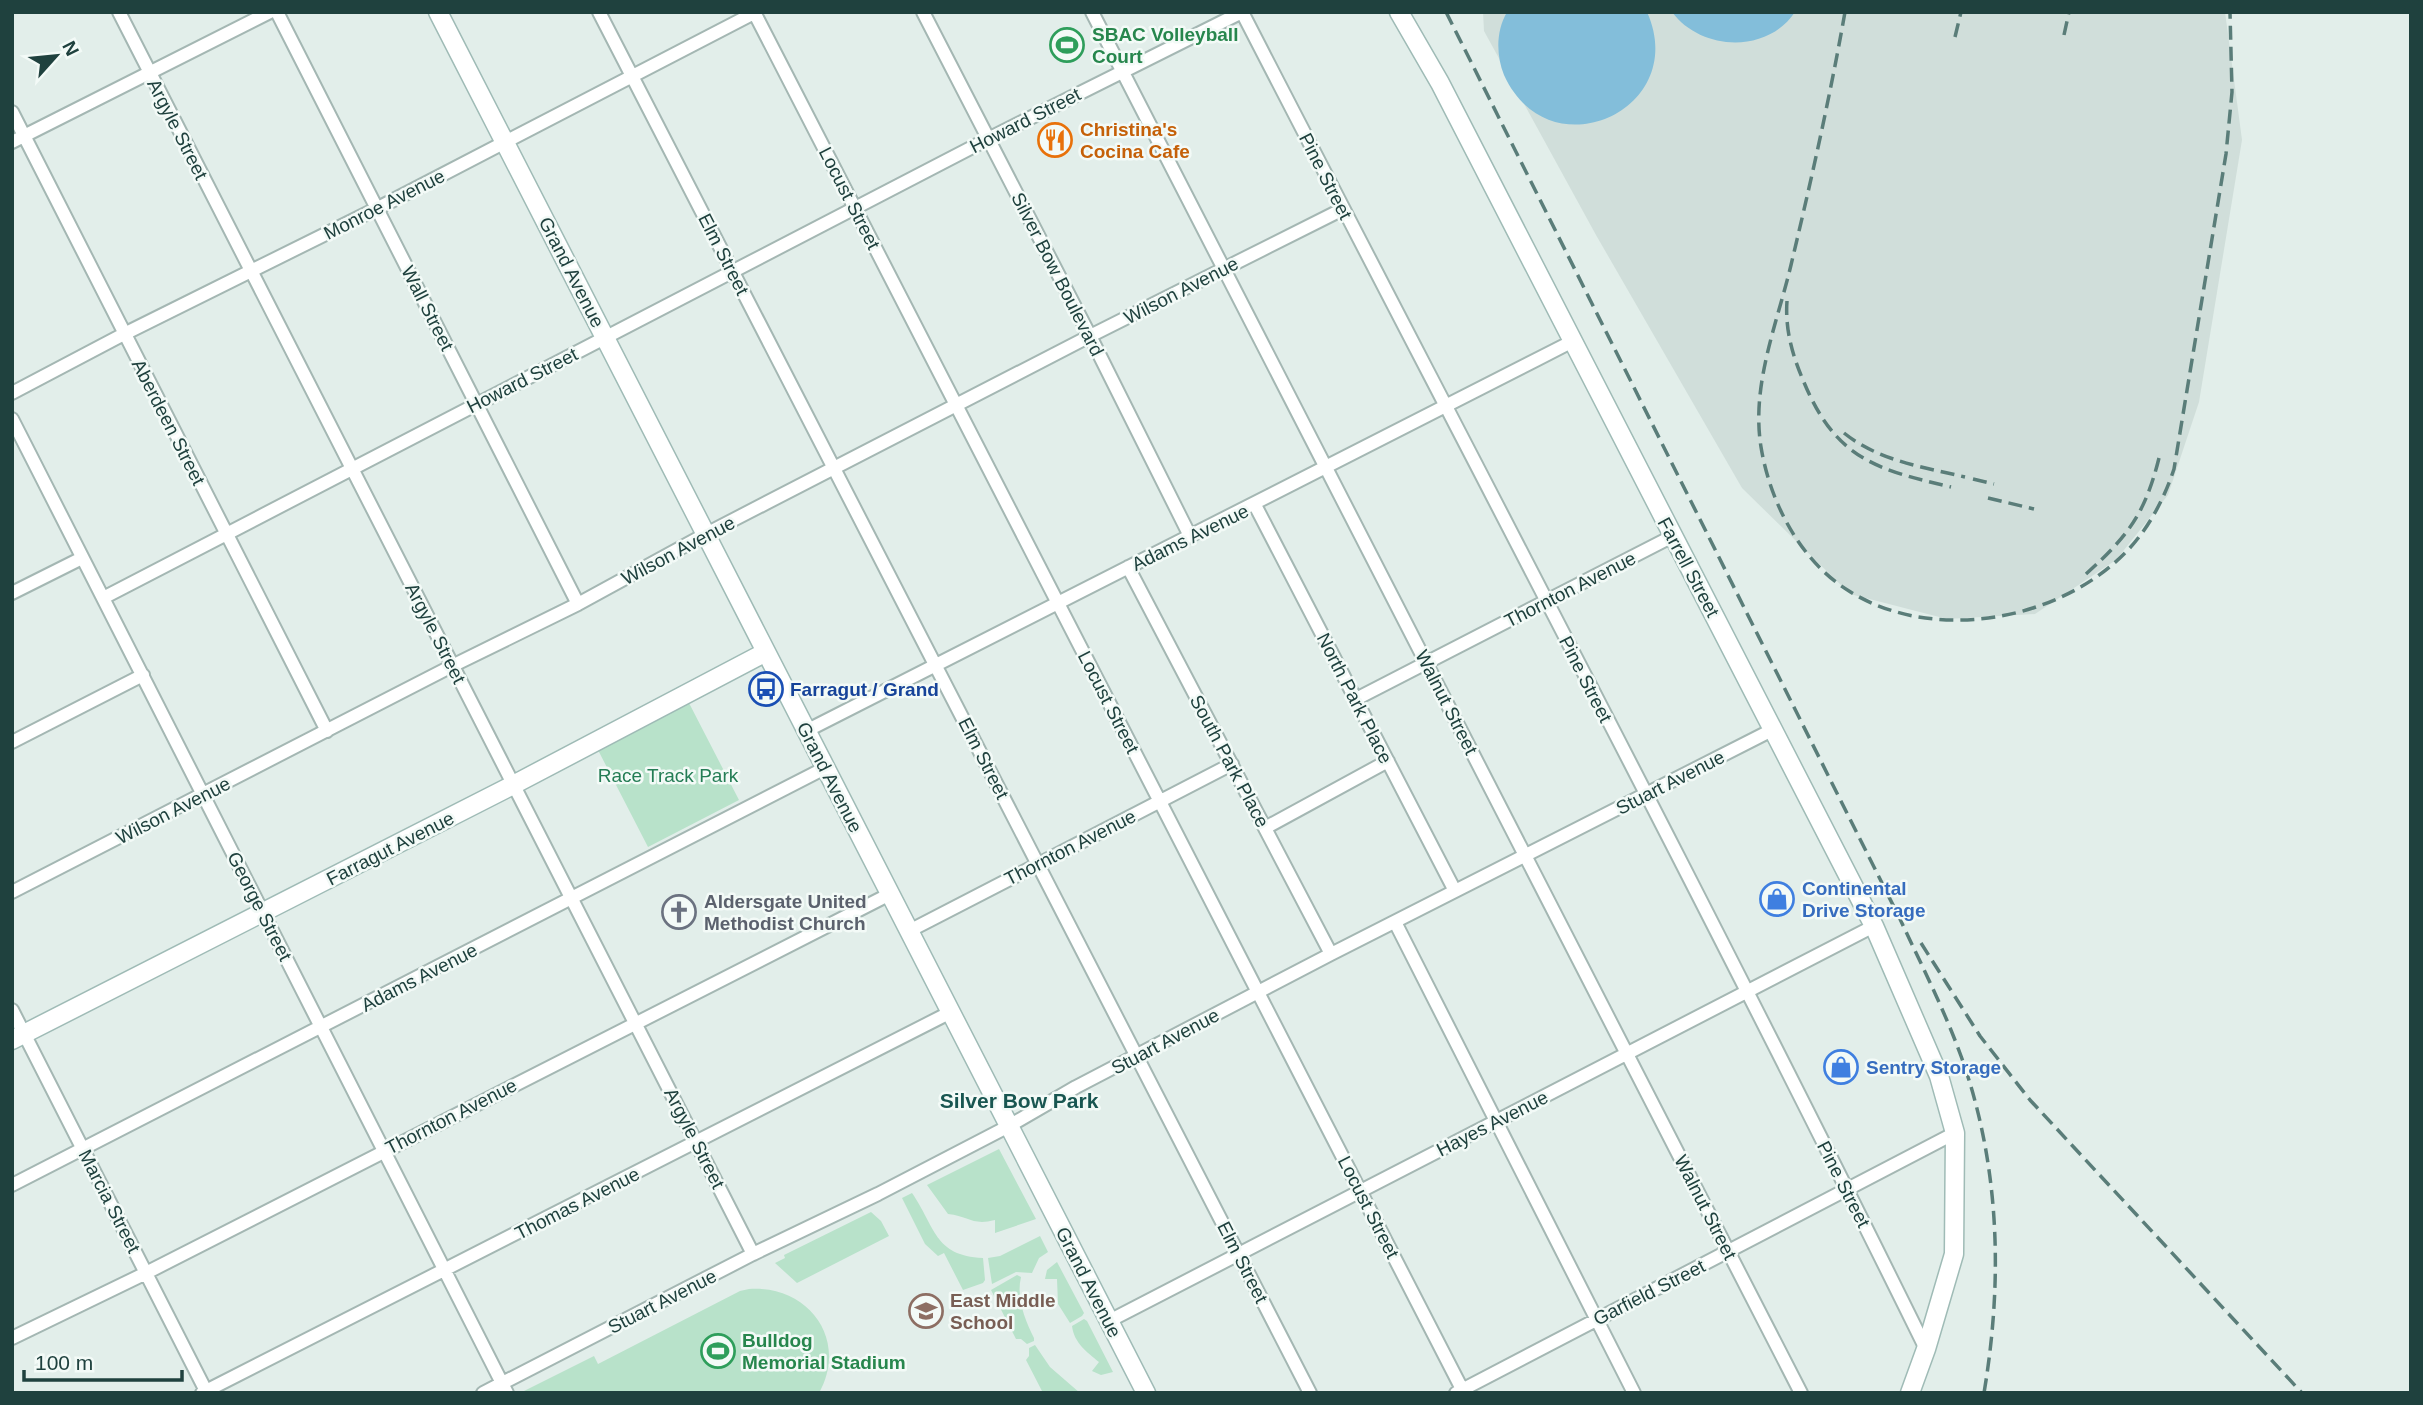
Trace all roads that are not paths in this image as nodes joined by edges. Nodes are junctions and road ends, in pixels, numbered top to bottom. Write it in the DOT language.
graph roads {
  1 [pos="120,12"];
  2 [pos="270,12"];
  3 [pos="278,12"];
  4 [pos="438,12"];
  5 [pos="599,12"];
  6 [pos="755,12"];
  7 [pos="923,12"];
  8 [pos="1092,12"];
  9 [pos="1242,12"];
  10 [pos="1399,12"];
  11 [pos="1122,70"];
  12 [pos="149,73"];
  13 [pos="632,76"];
  14 [pos="12,112"];
  15 [pos="18,139"];
  16 [pos="988,139"];
  17 [pos="505,142"];
  18 [pos="378,208"];
  19 [pos="855,208"];
  20 [pos="1343,209"];
  21 [pos="1223,268"];
  22 [pos="732,270"];
  23 [pos="250,272"];
  24 [pos="124,334"];
  25 [pos="1090,336"];
  26 [pos="605,337"];
  27 [pos="1573,341"];
  28 [pos="12,393"];
  29 [pos="477,404"];
  30 [pos="956,406"];
  31 [pos="1446,406"];
  32 [pos="12,419"];
  33 [pos="17,441"];
  34 [pos="352,468"];
  35 [pos="1327,468"];
  36 [pos="835,469"];
  37 [pos="1255,505"];
  38 [pos="226,534"];
  39 [pos="706,534"];
  40 [pos="1190,536"];
  41 [pos="1673,536"];
  42 [pos="82,558"];
  43 [pos="1128,567"];
  44 [pos="12,593"];
  45 [pos="103,598"];
  46 [pos="1546,601"];
  47 [pos="1057,602"];
  48 [pos="578,604"];
  49 [pos="766,652"];
  50 [pos="1427,663"];
  51 [pos="936,664"];
  52 [pos="452,666"];
  53 [pos="143,675"];
  54 [pos="1356,699"];
  55 [pos="1774,729"];
  56 [pos="806,731"];
  57 [pos="327,732"];
  58 [pos="12,742"];
  59 [pos="1388,761"];
  60 [pos="1232,764"];
  61 [pos="825,768"];
  62 [pos="513,785"];
  63 [pos="204,794"];
  64 [pos="1646,794"];
  65 [pos="1160,801"];
  66 [pos="1265,828"];
  67 [pos="1525,856"];
  68 [pos="1038,864"];
  69 [pos="1455,891"];
  70 [pos="12,892"];
  71 [pos="890,894"];
  72 [pos="573,898"];
  73 [pos="263,912"];
  74 [pos="1395,922"];
  75 [pos="1874,926"];
  76 [pos="909,931"];
  77 [pos="1331,954"];
  78 [pos="1258,992"];
  79 [pos="1746,992"];
  80 [pos="12,1010"];
  81 [pos="951,1013"];
  82 [pos="637,1022"];
  83 [pos="321,1027"];
  84 [pos="18,1037"];
  85 [pos="1627,1053"];
  86 [pos="1136,1056"];
  87 [pos="1496,1121"];
  88 [pos="1009,1126"];
  89 [pos="1955,1133"];
  90 [pos="696,1142"];
  91 [pos="82,1147"];
  92 [pos="384,1150"];
  93 [pos="12,1185"];
  94 [pos="1847,1189"];
  95 [pos="1361,1191"];
  96 [pos="1728,1251"];
  97 [pos="754,1254"];
  98 [pos="1239,1254"];
  99 [pos="444,1270"];
  100 [pos="146,1273"];
  101 [pos="1597,1319"];
  102 [pos="1109,1321"];
  103 [pos="12,1338"];
  104 [pos="1926,1349"];
  105 [pos="505,1388"];
  106 [pos="205,1392"];
  107 [pos="1461,1392"];
  108 [pos="483,1393"];
  109 [pos="1146,1393"];
  110 [pos="1310,1393"];
  111 [pos="1634,1393"];
  112 [pos="1801,1393"];
  113 [pos="1910,1393"];
  1 -- 12 [label="street, Argyle Street"];
  2 -- 12 [label="street"];
  3 -- 18 [label="street, Wall Street"];
  4 -- 17 [label="main road, Grand Avenue"];
  5 -- 13 [label="street, Elm Street"];
  6 -- 13 [label="street, Monroe Avenue"];
  6 -- 19 [label="street, Locust Street"];
  7 -- 16 [label="street, Silver Bow Boulevard"];
  8 -- 11 [label="street, Walnut Street"];
  9 -- 11 [label="street, Howard Street"];
  9 -- 20 [label="street, Pine Street"];
  10 -- 27 [label="main road, Farrell Street"];
  11 -- 16 [label="street, Howard Street"];
  11 -- 21 [label="street, Walnut Street"];
  12 -- 15 [label="street"];
  12 -- 23 [label="street, Argyle Street"];
  13 -- 17 [label="street, Monroe Avenue"];
  13 -- 22 [label="street, Elm Street"];
  14 -- 15 [label="street, Aberdeen Street"];
  15 -- 24 [label="street, Aberdeen Street"];
  16 -- 19 [label="street, Howard Street"];
  16 -- 25 [label="street, Silver Bow Boulevard"];
  17 -- 18 [label="street, Monroe Avenue"];
  17 -- 26 [label="main road, Grand Avenue"];
  18 -- 23 [label="street, Monroe Avenue"];
  18 -- 29 [label="street, Wall Street"];
  19 -- 22 [label="street, Howard Street"];
  19 -- 30 [label="street, Locust Street"];
  20 -- 21 [label="street, Wilson Avenue"];
  20 -- 31 [label="street, Pine Street"];
  21 -- 25 [label="street, Wilson Avenue"];
  21 -- 35 [label="street, Walnut Street"];
  22 -- 26 [label="street, Howard Street"];
  22 -- 36 [label="street, Elm Street"];
  23 -- 24 [label="street, Monroe Avenue"];
  23 -- 34 [label="street, Argyle Street"];
  24 -- 28 [label="street, Monroe Avenue"];
  24 -- 38 [label="street, Aberdeen Street"];
  25 -- 30 [label="street, Wilson Avenue"];
  25 -- 40 [label="street, Silver Bow Boulevard"];
  26 -- 29 [label="street, Howard Street"];
  26 -- 39 [label="main road, Grand Avenue"];
  27 -- 31 [label="street, Adams Avenue"];
  27 -- 41 [label="main road, Farrell Street"];
  29 -- 34 [label="street, Howard Street"];
  29 -- 48 [label="street, Wall Street"];
  30 -- 36 [label="street, Wilson Avenue"];
  30 -- 47 [label="street, Locust Street"];
  31 -- 35 [label="street, Adams Avenue"];
  31 -- 46 [label="street, Pine Street"];
  32 -- 33 [label="street, George Street"];
  33 -- 42 [label="street, George Street"];
  34 -- 38 [label="street, Howard Street"];
  34 -- 52 [label="street, Argyle Street"];
  35 -- 37 [label="street, Adams Avenue"];
  35 -- 50 [label="street, Walnut Street"];
  36 -- 39 [label="street, Wilson Avenue"];
  36 -- 51 [label="street, Elm Street"];
  37 -- 40 [label="street, Adams Avenue"];
  37 -- 54 [label="street, North Park Place"];
  38 -- 45 [label="street, Howard Street"];
  38 -- 57 [label="street, Aberdeen Street"];
  39 -- 48 [label="street, Wilson Avenue"];
  39 -- 49 [label="main road, Grand Avenue"];
  40 -- 43 [label="street, Adams Avenue"];
  41 -- 46 [label="street, Thornton Avenue"];
  41 -- 55 [label="main road, Farrell Street"];
  42 -- 44 [label="street"];
  42 -- 45 [label="street, George Street"];
  43 -- 47 [label="street, Adams Avenue"];
  43 -- 60 [label="street, South Park Place"];
  45 -- 53 [label="street, George Street"];
  46 -- 50 [label="street, Thornton Avenue"];
  46 -- 64 [label="street, Pine Street"];
  47 -- 51 [label="street, Adams Avenue"];
  47 -- 65 [label="street, Locust Street"];
  48 -- 52 [label="street, Wilson Avenue"];
  49 -- 56 [label="main road, Grand Avenue"];
  49 -- 62 [label="main road, Farragut Avenue"];
  50 -- 54 [label="street, Thornton Avenue"];
  50 -- 67 [label="street, Walnut Street"];
  51 -- 56 [label="street, Adams Avenue"];
  51 -- 68 [label="street, Elm Street"];
  52 -- 57 [label="street, Wilson Avenue"];
  52 -- 62 [label="street, Argyle Street"];
  53 -- 58 [label="street"];
  53 -- 63 [label="street, George Street"];
  54 -- 59 [label="street, North Park Place"];
  55 -- 64 [label="street, Stuart Avenue"];
  55 -- 75 [label="main road, Farrell Street"];
  56 -- 61 [label="main road, Grand Avenue"];
  57 -- 63 [label="street, Wilson Avenue"];
  59 -- 66 [label="street"];
  59 -- 69 [label="street, North Park Place"];
  60 -- 65 [label="street, Thornton Avenue"];
  60 -- 66 [label="street, South Park Place"];
  61 -- 71 [label="main road, Grand Avenue"];
  61 -- 72 [label="street, Adams Avenue"];
  62 -- 72 [label="street, Argyle Street"];
  62 -- 73 [label="main road, Farragut Avenue"];
  63 -- 70 [label="street, Wilson Avenue"];
  63 -- 73 [label="street, George Street"];
  64 -- 67 [label="street, Stuart Avenue"];
  64 -- 79 [label="street, Pine Street"];
  65 -- 68 [label="street, Thornton Avenue"];
  65 -- 78 [label="street, Locust Street"];
  66 -- 77 [label="street, South Park Place"];
  67 -- 69 [label="street, Stuart Avenue"];
  67 -- 85 [label="street, Walnut Street"];
  68 -- 76 [label="street, Thornton Avenue"];
  68 -- 86 [label="street, Elm Street"];
  69 -- 74 [label="street, Stuart Avenue"];
  71 -- 76 [label="main road, Grand Avenue"];
  71 -- 82 [label="street, Thornton Avenue"];
  72 -- 82 [label="street, Argyle Street"];
  72 -- 83 [label="street, Adams Avenue"];
  73 -- 83 [label="street, George Street"];
  73 -- 84 [label="main road, Farragut Avenue"];
  74 -- 77 [label="street, Stuart Avenue"];
  74 -- 87 [label="street"];
  75 -- 79 [label="street, Hayes Avenue"];
  75 -- 89 [label="main road, Farrell Street"];
  76 -- 81 [label="main road, Grand Avenue"];
  77 -- 78 [label="street, Stuart Avenue"];
  78 -- 86 [label="street, Stuart Avenue"];
  78 -- 95 [label="street, Locust Street"];
  79 -- 85 [label="street, Hayes Avenue"];
  79 -- 94 [label="street, Pine Street"];
  80 -- 84 [label="street, Marcia Street"];
  81 -- 88 [label="main road, Grand Avenue"];
  81 -- 90 [label="street, Thomas Avenue"];
  82 -- 90 [label="street, Argyle Street"];
  82 -- 92 [label="street, Thornton Avenue"];
  83 -- 91 [label="street, Adams Avenue"];
  83 -- 92 [label="street, George Street"];
  84 -- 91 [label="street, Marcia Street"];
  85 -- 87 [label="street, Hayes Avenue"];
  85 -- 96 [label="street, Walnut Street"];
  86 -- 88 [label="street, Stuart Avenue"];
  86 -- 98 [label="street, Elm Street"];
  87 -- 95 [label="street, Hayes Avenue"];
  87 -- 101 [label="street"];
  88 -- 97 [label="street, Stuart Avenue"];
  88 -- 102 [label="main road, Grand Avenue"];
  89 -- 94 [label="street, Garfield Street"];
  89 -- 104 [label="main road, Farrell Street"];
  90 -- 97 [label="street, Argyle Street"];
  90 -- 99 [label="street, Thomas Avenue"];
  91 -- 93 [label="street, Adams Avenue"];
  91 -- 100 [label="street, Marcia Street"];
  92 -- 99 [label="street, George Street"];
  92 -- 100 [label="street, Thornton Avenue"];
  94 -- 96 [label="street, Garfield Street"];
  94 -- 104 [label="street, Pine Street"];
  95 -- 98 [label="street, Hayes Avenue"];
  95 -- 107 [label="street, Locust Street"];
  96 -- 101 [label="street, Garfield Street"];
  96 -- 112 [label="street, Walnut Street"];
  97 -- 105 [label="street, Stuart Avenue"];
  98 -- 102 [label="street, Hayes Avenue"];
  98 -- 110 [label="street, Elm Street"];
  99 -- 105 [label="street, George Street"];
  99 -- 106 [label="street, Thomas Avenue"];
  100 -- 103 [label="street, Thornton Avenue"];
  100 -- 106 [label="street, Marcia Street"];
  101 -- 107 [label="street, Garfield Street"];
  101 -- 111 [label="street"];
  102 -- 109 [label="main road, Grand Avenue"];
  104 -- 113 [label="main road, Farrell Street"];
  105 -- 108 [label="street, Stuart Avenue"];
}
